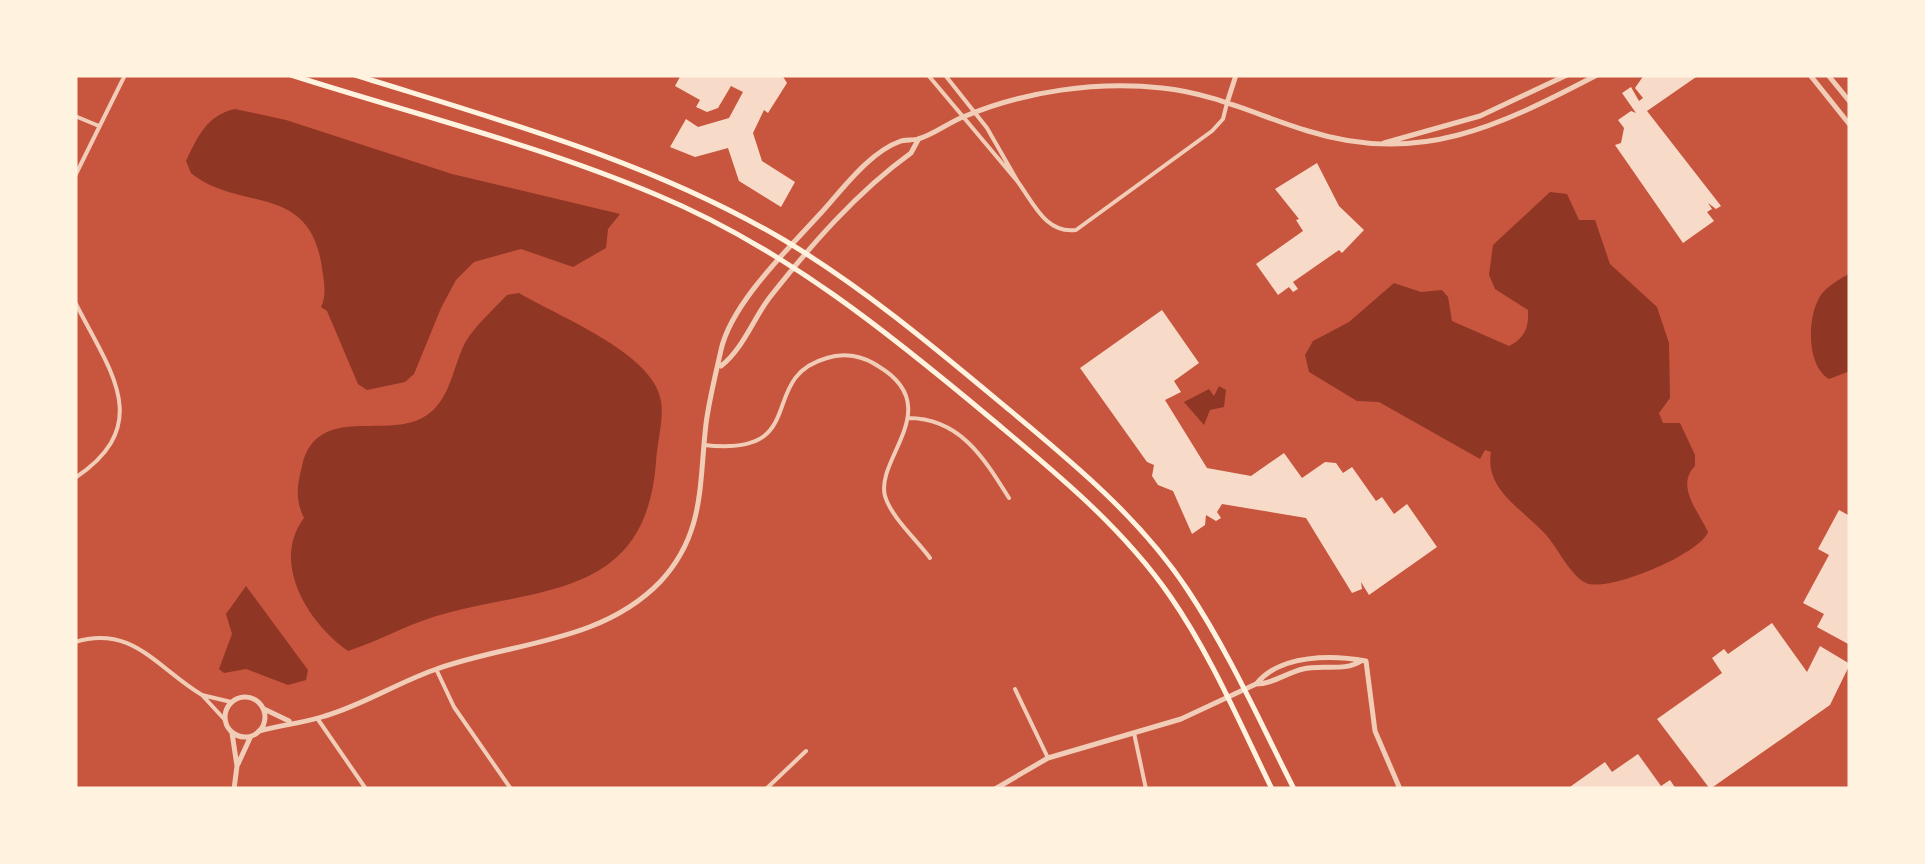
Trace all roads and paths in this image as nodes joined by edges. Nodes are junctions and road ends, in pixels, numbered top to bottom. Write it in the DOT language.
graph roads {
  1 [pos="291,75"];
  2 [pos="355,75"];
  3 [pos="928,75"];
  4 [pos="945,75"];
  5 [pos="1236,75"];
  6 [pos="1567,75"];
  7 [pos="1596,75"];
  8 [pos="1810,75"];
  9 [pos="1828,75"];
  10 [pos="123,76"];
  11 [pos="1850,102"];
  12 [pos="1227,103"];
  13 [pos="974,113"];
  14 [pos="75,116"];
  15 [pos="963,117"];
  16 [pos="1850,125"];
  17 [pos="99,126"];
  18 [pos="919,139"];
  19 [pos="1382,144"];
  20 [pos="75,176"];
  21 [pos="1018,182"];
  22 [pos="75,226"];
  23 [pos="792,245"];
  24 [pos="807,255"];
  25 [pos="75,256"];
  26 [pos="779,259"];
  27 [pos="795,269"];
  28 [pos="75,302"];
  29 [pos="721,366"];
  30 [pos="908,418"];
  31 [pos="704,444"];
  32 [pos="75,478"];
  33 [pos="1009,498"];
  34 [pos="930,558"];
  35 [pos="75,641"];
  36 [pos="436,669"];
  37 [pos="1015,688"];
  38 [pos="1244,690"];
  39 [pos="202,695"];
  40 [pos="1228,698"];
  41 [pos="232,702"];
  42 [pos="264,709"];
  43 [pos="317,718"];
  44 [pos="225,720"];
  45 [pos="292,723"];
  46 [pos="259,731"];
  47 [pos="232,732"];
  48 [pos="1134,733"];
  49 [pos="252,736"];
  50 [pos="806,752"];
  51 [pos="1048,758"];
  52 [pos="236,766"];
  53 [pos="234,789"];
  54 [pos="366,789"];
  55 [pos="511,789"];
  56 [pos="766,789"];
  57 [pos="995,789"];
  58 [pos="1146,789"];
  59 [pos="1272,789"];
  60 [pos="1294,789"];
  61 [pos="1400,789"];
  1 -- 26 [label="main road"];
  2 -- 23 [label="main road"];
  3 -- 15 [label="street"];
  4 -- 13 [label="street"];
  5 -- 12 [label="street"];
  6 -- 19 [label="street"];
  7 -- 19 [label="street"];
  8 -- 16 [label="street"];
  9 -- 11 [label="street"];
  10 -- 17 [label="street"];
  12 -- 13 [label="street"];
  12 -- 19 [label="street"];
  12 -- 21 [label="street"];
  13 -- 15 [label="street"];
  13 -- 21 [label="street"];
  14 -- 17 [label="street"];
  15 -- 18 [label="street"];
  15 -- 21 [label="street"];
  17 -- 20 [label="street"];
  18 -- 23 [label="street"];
  18 -- 24 [label="street"];
  22 -- 25 [label="street"];
  23 -- 24 [label="main road"];
  23 -- 26 [label="street"];
  24 -- 27 [label="street"];
  24 -- 38 [label="main road"];
  26 -- 27 [label="main road"];
  26 -- 29 [label="street"];
  27 -- 29 [label="street"];
  27 -- 40 [label="main road"];
  28 -- 32 [label="street"];
  29 -- 31 [label="street"];
  30 -- 31 [label="street"];
  30 -- 33 [label="street"];
  30 -- 34 [label="street"];
  31 -- 36 [label="street"];
  35 -- 39 [label="street"];
  36 -- 43 [label="street"];
  36 -- 55 [label="street"];
  37 -- 51 [label="street"];
  38 -- 40 [label="street"];
  38 -- 60 [label="main road"];
  38 -- 61 [label="street"];
  39 -- 41 [label="street"];
  39 -- 44 [label="street"];
  40 -- 48 [label="street"];
  40 -- 59 [label="main road"];
  41 -- 42 [label="street"];
  41 -- 44 [label="street"];
  42 -- 45 [label="street"];
  42 -- 46 [label="street"];
  43 -- 45 [label="street"];
  43 -- 54 [label="street"];
  44 -- 47 [label="street"];
  45 -- 46 [label="street"];
  46 -- 49 [label="street"];
  47 -- 49 [label="street"];
  47 -- 52 [label="street"];
  48 -- 51 [label="street"];
  48 -- 58 [label="street"];
  49 -- 52 [label="street"];
  50 -- 56 [label="street"];
  51 -- 57 [label="street"];
  52 -- 53 [label="street"];
}
